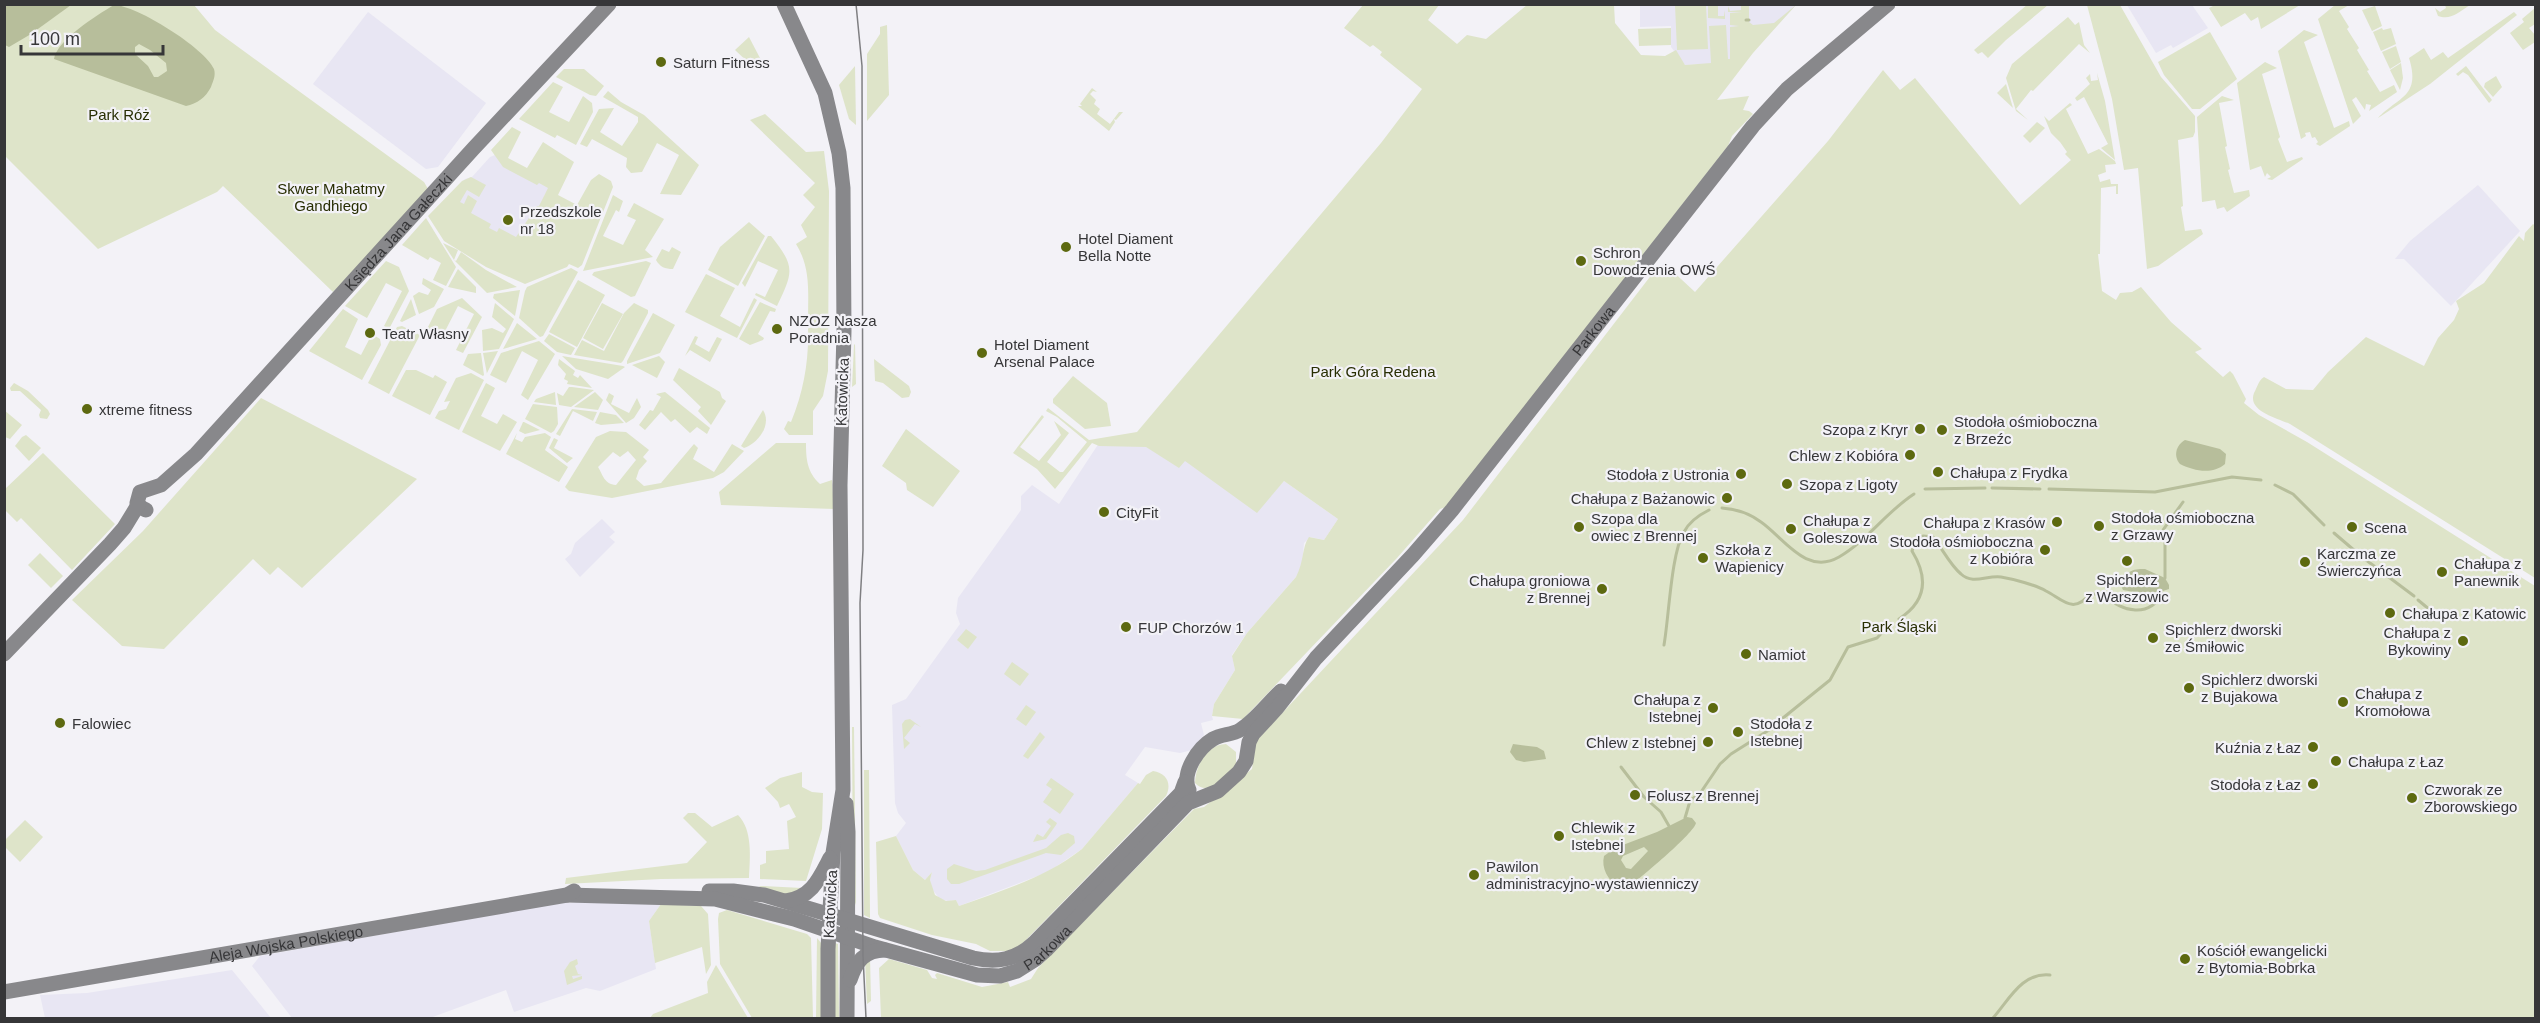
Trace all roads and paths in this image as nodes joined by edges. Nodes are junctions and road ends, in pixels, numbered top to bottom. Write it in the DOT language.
graph roads {
  1 [pos="609,4"];
  2 [pos="784,4"];
  3 [pos="1888,4"];
  4 [pos="4,654"];
  5 [pos="1308,667"];
  6 [pos="1224,735"];
  7 [pos="1246,761"];
  8 [pos="1185,782"];
  9 [pos="843,790"];
  10 [pos="1197,798"];
  11 [pos="833,853"];
  12 [pos="567,895"];
  13 [pos="784,901"];
  14 [pos="831,914"];
  15 [pos="848,920"];
  16 [pos="830,930"];
  17 [pos="847,937"];
  18 [pos="886,950"];
  19 [pos="847,988"];
  20 [pos="4,992"];
  21 [pos="828,1018"];
  22 [pos="847,1018"];
  1 -- 4 [label="street, Księdza Jana Gałeczki"];
  2 -- 9 [label="street, Katowicka"];
  3 -- 5 [label="street, Parkowa"];
  5 -- 6 [label="street, Parkowa"];
  5 -- 7 [label="street, Parkowa"];
  6 -- 7 [label="street"];
  6 -- 8 [label="street"];
  7 -- 10 [label="street"];
  8 -- 10 [label="street"];
  8 -- 15 [label="street, Parkowa"];
  9 -- 11 [label="street, Katowicka"];
  9 -- 15 [label="street, Katowicka"];
  10 -- 18 [label="street, Parkowa"];
  11 -- 13 [label="street"];
  11 -- 14 [label="street, Katowicka"];
  12 -- 13 [label="street, Aleja Wojska Polskiego"];
  12 -- 16 [label="street, Aleja Wojska Polskiego"];
  12 -- 20 [label="street, Aleja Wojska Polskiego"];
  13 -- 14 [label="street, Aleja Wojska Polskiego"];
  14 -- 15 [label="street, Aleja Wojska Polskiego"];
  14 -- 16 [label="street, Katowicka"];
  15 -- 17 [label="street, Katowicka"];
  16 -- 17 [label="street, Aleja Wojska Polskiego"];
  16 -- 21 [label="street, Katowicka"];
  17 -- 18 [label="street, Parkowa"];
  17 -- 19 [label="street, Katowicka"];
  18 -- 19 [label="street"];
  19 -- 22 [label="street, Katowicka"];
}
